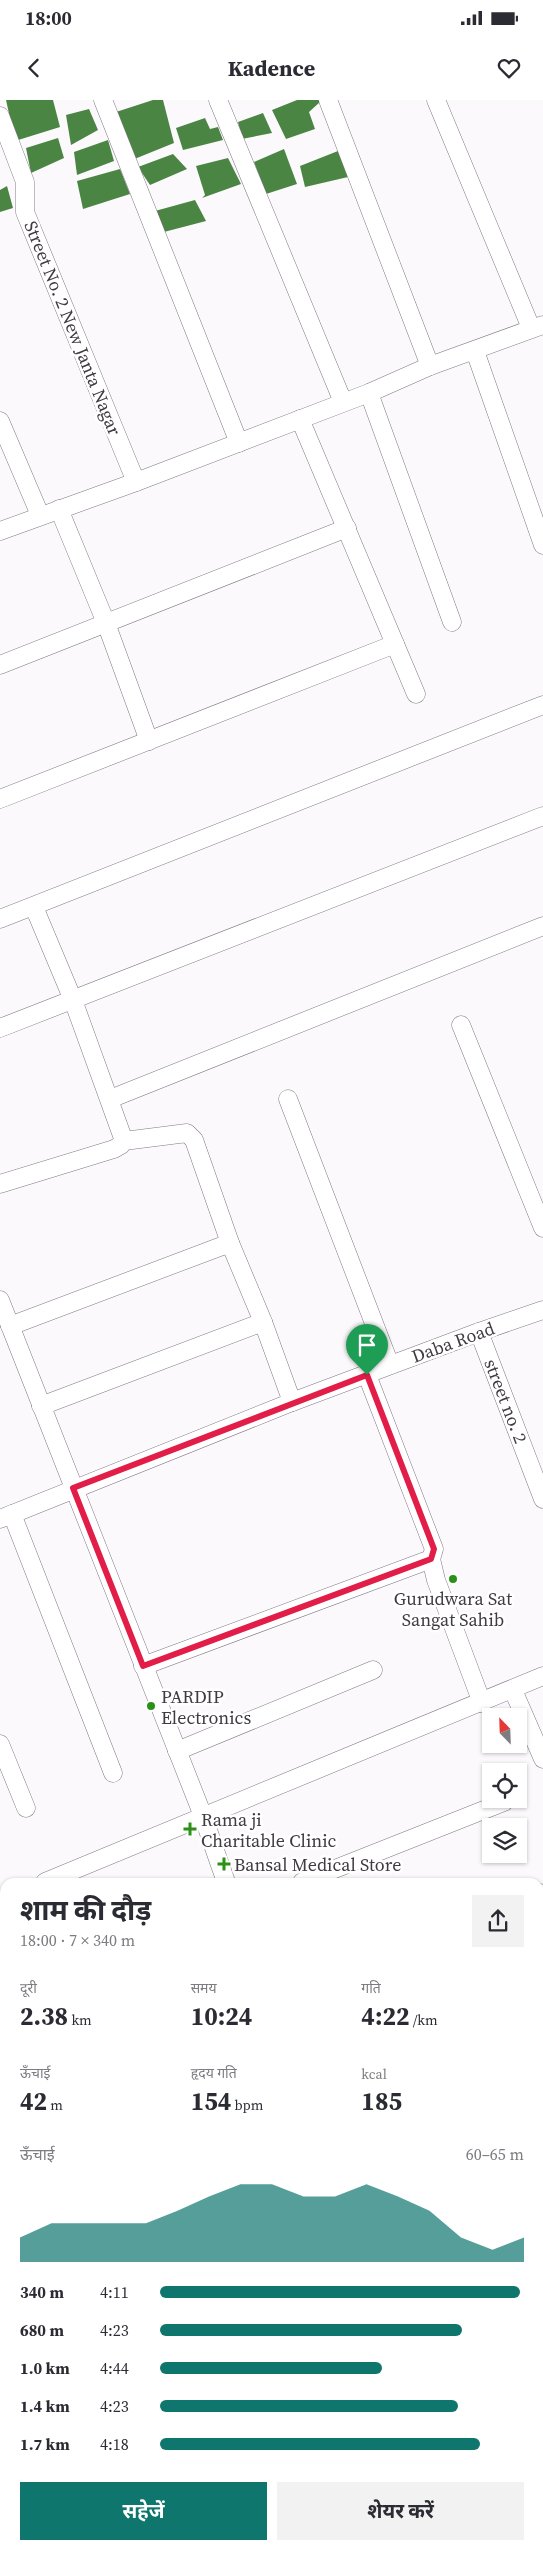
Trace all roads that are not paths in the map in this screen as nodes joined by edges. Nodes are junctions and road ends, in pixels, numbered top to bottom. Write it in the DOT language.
graph roads {
  1 [pos="103,100"];
  2 [pos="218,100"];
  3 [pos="328,100"];
  4 [pos="436,100"];
  5 [pos="0,116"];
  6 [pos="537,327"];
  7 [pos="475,351"];
  8 [pos="430,366"];
  9 [pos="369,393"];
  10 [pos="343,402"];
  11 [pos="300,419"];
  12 [pos="0,421"];
  13 [pos="239,443"];
  14 [pos="136,482"];
  15 [pos="60,509"];
  16 [pos="40,515"];
  17 [pos="347,528"];
  18 [pos="0,531"];
  19 [pos="543,545"];
  20 [pos="452,622"];
  21 [pos="106,623"];
  22 [pos="394,644"];
  23 [pos="0,665"];
  24 [pos="416,694"];
  25 [pos="543,705"];
  26 [pos="149,741"];
  27 [pos="0,799"];
  28 [pos="543,816"];
  29 [pos="34,907"];
  30 [pos="0,919"];
  31 [pos="543,926"];
  32 [pos="73,1000"];
  33 [pos="461,1025"];
  34 [pos="0,1028"];
  35 [pos="110,1099"];
  36 [pos="288,1099"];
  37 [pos="124,1141"];
  38 [pos="0,1184"];
  39 [pos="543,1228"];
  40 [pos="230,1244"];
  41 [pos="0,1300"];
  42 [pos="543,1310"];
  43 [pos="262,1322"];
  44 [pos="10,1326"];
  45 [pos="479,1332"];
  46 [pos="390,1365"];
  47 [pos="367,1375"];
  48 [pos="292,1402"];
  49 [pos="41,1406"];
  50 [pos="73,1488"];
  51 [pos="543,1499"];
  52 [pos="6,1516"];
  53 [pos="431,1559"];
  54 [pos="143,1666"];
  55 [pos="373,1670"];
  56 [pos="543,1676"];
  57 [pos="513,1690"];
  58 [pos="482,1702"];
  59 [pos="0,1744"];
  60 [pos="177,1751"];
  61 [pos="543,1759"];
  62 [pos="113,1773"];
  63 [pos="26,1808"];
  64 [pos="489,1808"];
  65 [pos="203,1816"];
  66 [pos="55,1878"];
  67 [pos="225,1878"];
  68 [pos="312,1878"];
  1 -- 13 [label="street"];
  2 -- 10 [label="street"];
  3 -- 8 [label="street"];
  4 -- 6 [label="street"];
  5 -- 14 [label="street, Street No. 2 New Janta Nagar"];
  6 -- 7 [label="street"];
  7 -- 8 [label="street"];
  7 -- 19 [label="street"];
  8 -- 9 [label="street"];
  9 -- 10 [label="street"];
  9 -- 20 [label="street"];
  10 -- 11 [label="street"];
  11 -- 13 [label="street"];
  11 -- 17 [label="street"];
  12 -- 16 [label="street"];
  13 -- 14 [label="street"];
  14 -- 15 [label="street"];
  15 -- 16 [label="street"];
  15 -- 21 [label="street"];
  16 -- 18 [label="street"];
  17 -- 21 [label="street"];
  17 -- 22 [label="street"];
  21 -- 23 [label="street"];
  21 -- 26 [label="street"];
  22 -- 24 [label="street"];
  22 -- 26 [label="street"];
  25 -- 29 [label="street"];
  26 -- 27 [label="street"];
  28 -- 32 [label="street"];
  29 -- 30 [label="street"];
  29 -- 32 [label="street"];
  31 -- 35 [label="street"];
  32 -- 34 [label="street"];
  32 -- 35 [label="street"];
  33 -- 39 [label="street"];
  35 -- 37 [label="street"];
  36 -- 46 [label="street"];
  37 -- 38 [label="street"];
  37 -- 40 [label="street"];
  40 -- 43 [label="street"];
  40 -- 44 [label="street"];
  41 -- 44 [label="street"];
  42 -- 45 [label="street, Daba Road"];
  43 -- 48 [label="street"];
  43 -- 49 [label="street"];
  44 -- 49 [label="street"];
  45 -- 46 [label="street, Daba Road"];
  45 -- 51 [label="street, street no. 2"];
  46 -- 47 [label="street, Daba Road"];
  47 -- 48 [label="street, Daba Road"];
  47 -- 53 [label="street"];
  48 -- 50 [label="street, Daba Road"];
  49 -- 50 [label="street"];
  50 -- 52 [label="street, Daba Road"];
  50 -- 54 [label="street"];
  52 -- 62 [label="street"];
  53 -- 54 [label="street"];
  53 -- 58 [label="street"];
  54 -- 60 [label="street"];
  55 -- 60 [label="street"];
  56 -- 57 [label="street"];
  57 -- 58 [label="street"];
  57 -- 61 [label="street"];
  58 -- 65 [label="street"];
  59 -- 63 [label="street"];
  60 -- 65 [label="street"];
  64 -- 68 [label="street"];
  65 -- 66 [label="street"];
  65 -- 67 [label="street"];
}
